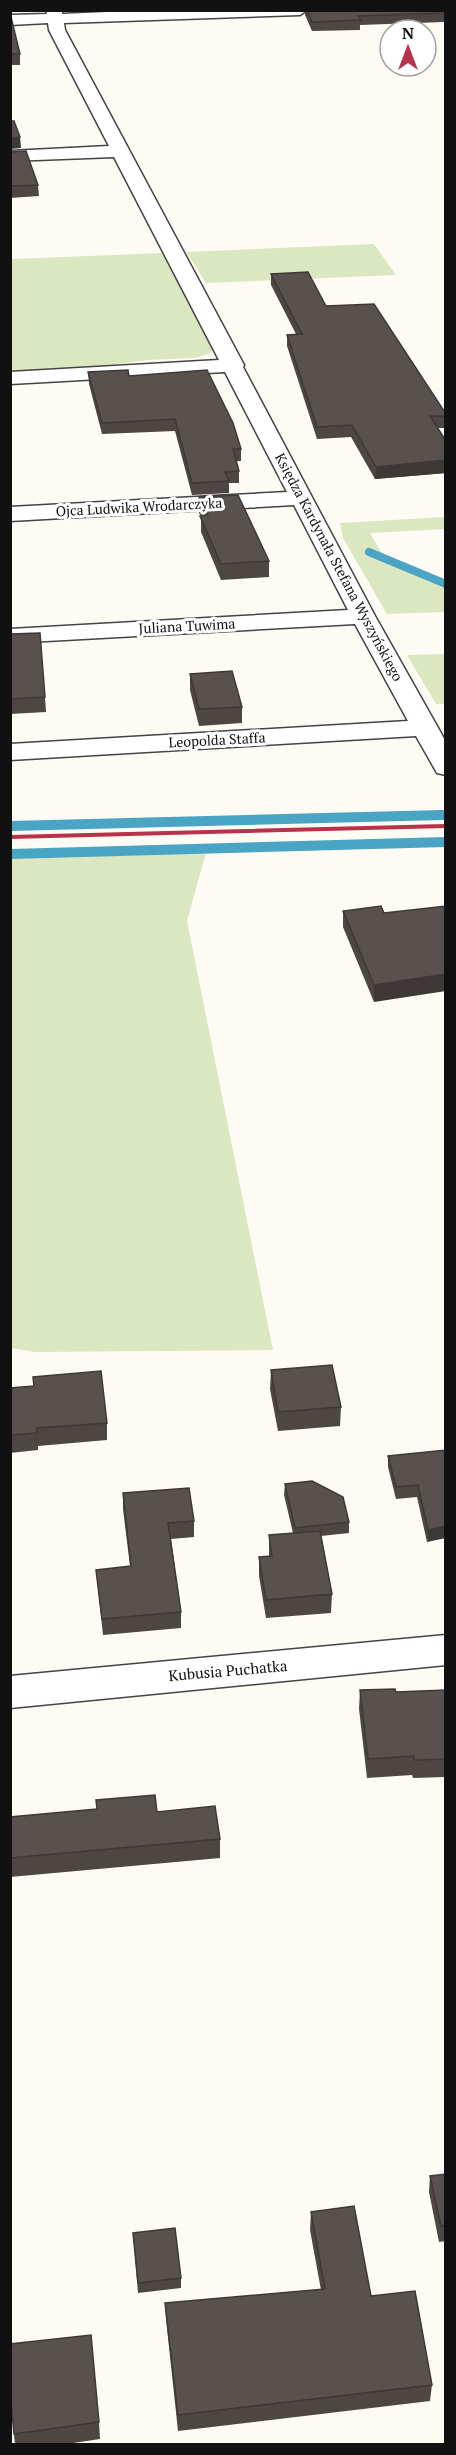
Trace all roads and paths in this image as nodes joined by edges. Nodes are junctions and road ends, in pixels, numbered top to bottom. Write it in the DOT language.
graph roads {
  1 [pos="300,10"];
  2 [pos="247,12"];
  3 [pos="54,15"];
  4 [pos="10,20"];
  5 [pos="122,151"];
  6 [pos="10,156"];
  7 [pos="234,365"];
  8 [pos="10,378"];
  9 [pos="303,498"];
  10 [pos="10,514"];
  11 [pos="363,616"];
  12 [pos="10,636"];
  13 [pos="424,728"];
  14 [pos="10,752"];
  15 [pos="446,767"];
  16 [pos="446,1650"];
  17 [pos="10,1692"];
  1 -- 2 [label="street"];
  2 -- 3 [label="street"];
  3 -- 4 [label="street"];
  3 -- 5 [label="street, Księdza Kardynała Stefana Wyszyńskiego"];
  5 -- 6 [label="street"];
  5 -- 7 [label="street, Księdza Kardynała Stefana Wyszyńskiego"];
  7 -- 8 [label="street"];
  7 -- 9 [label="street, Księdza Kardynała Stefana Wyszyńskiego"];
  9 -- 10 [label="street, Ojca Ludwika Wrodarczyka"];
  9 -- 11 [label="street, Księdza Kardynała Stefana Wyszyńskiego"];
  11 -- 12 [label="street, Juliana Tuwima"];
  11 -- 13 [label="street, Księdza Kardynała Stefana Wyszyńskiego"];
  13 -- 14 [label="street, Leopolda Staffa"];
  13 -- 15 [label="street, Księdza Kardynała Stefana Wyszyńskiego"];
  16 -- 17 [label="street, Kubusia Puchatka"];
}
